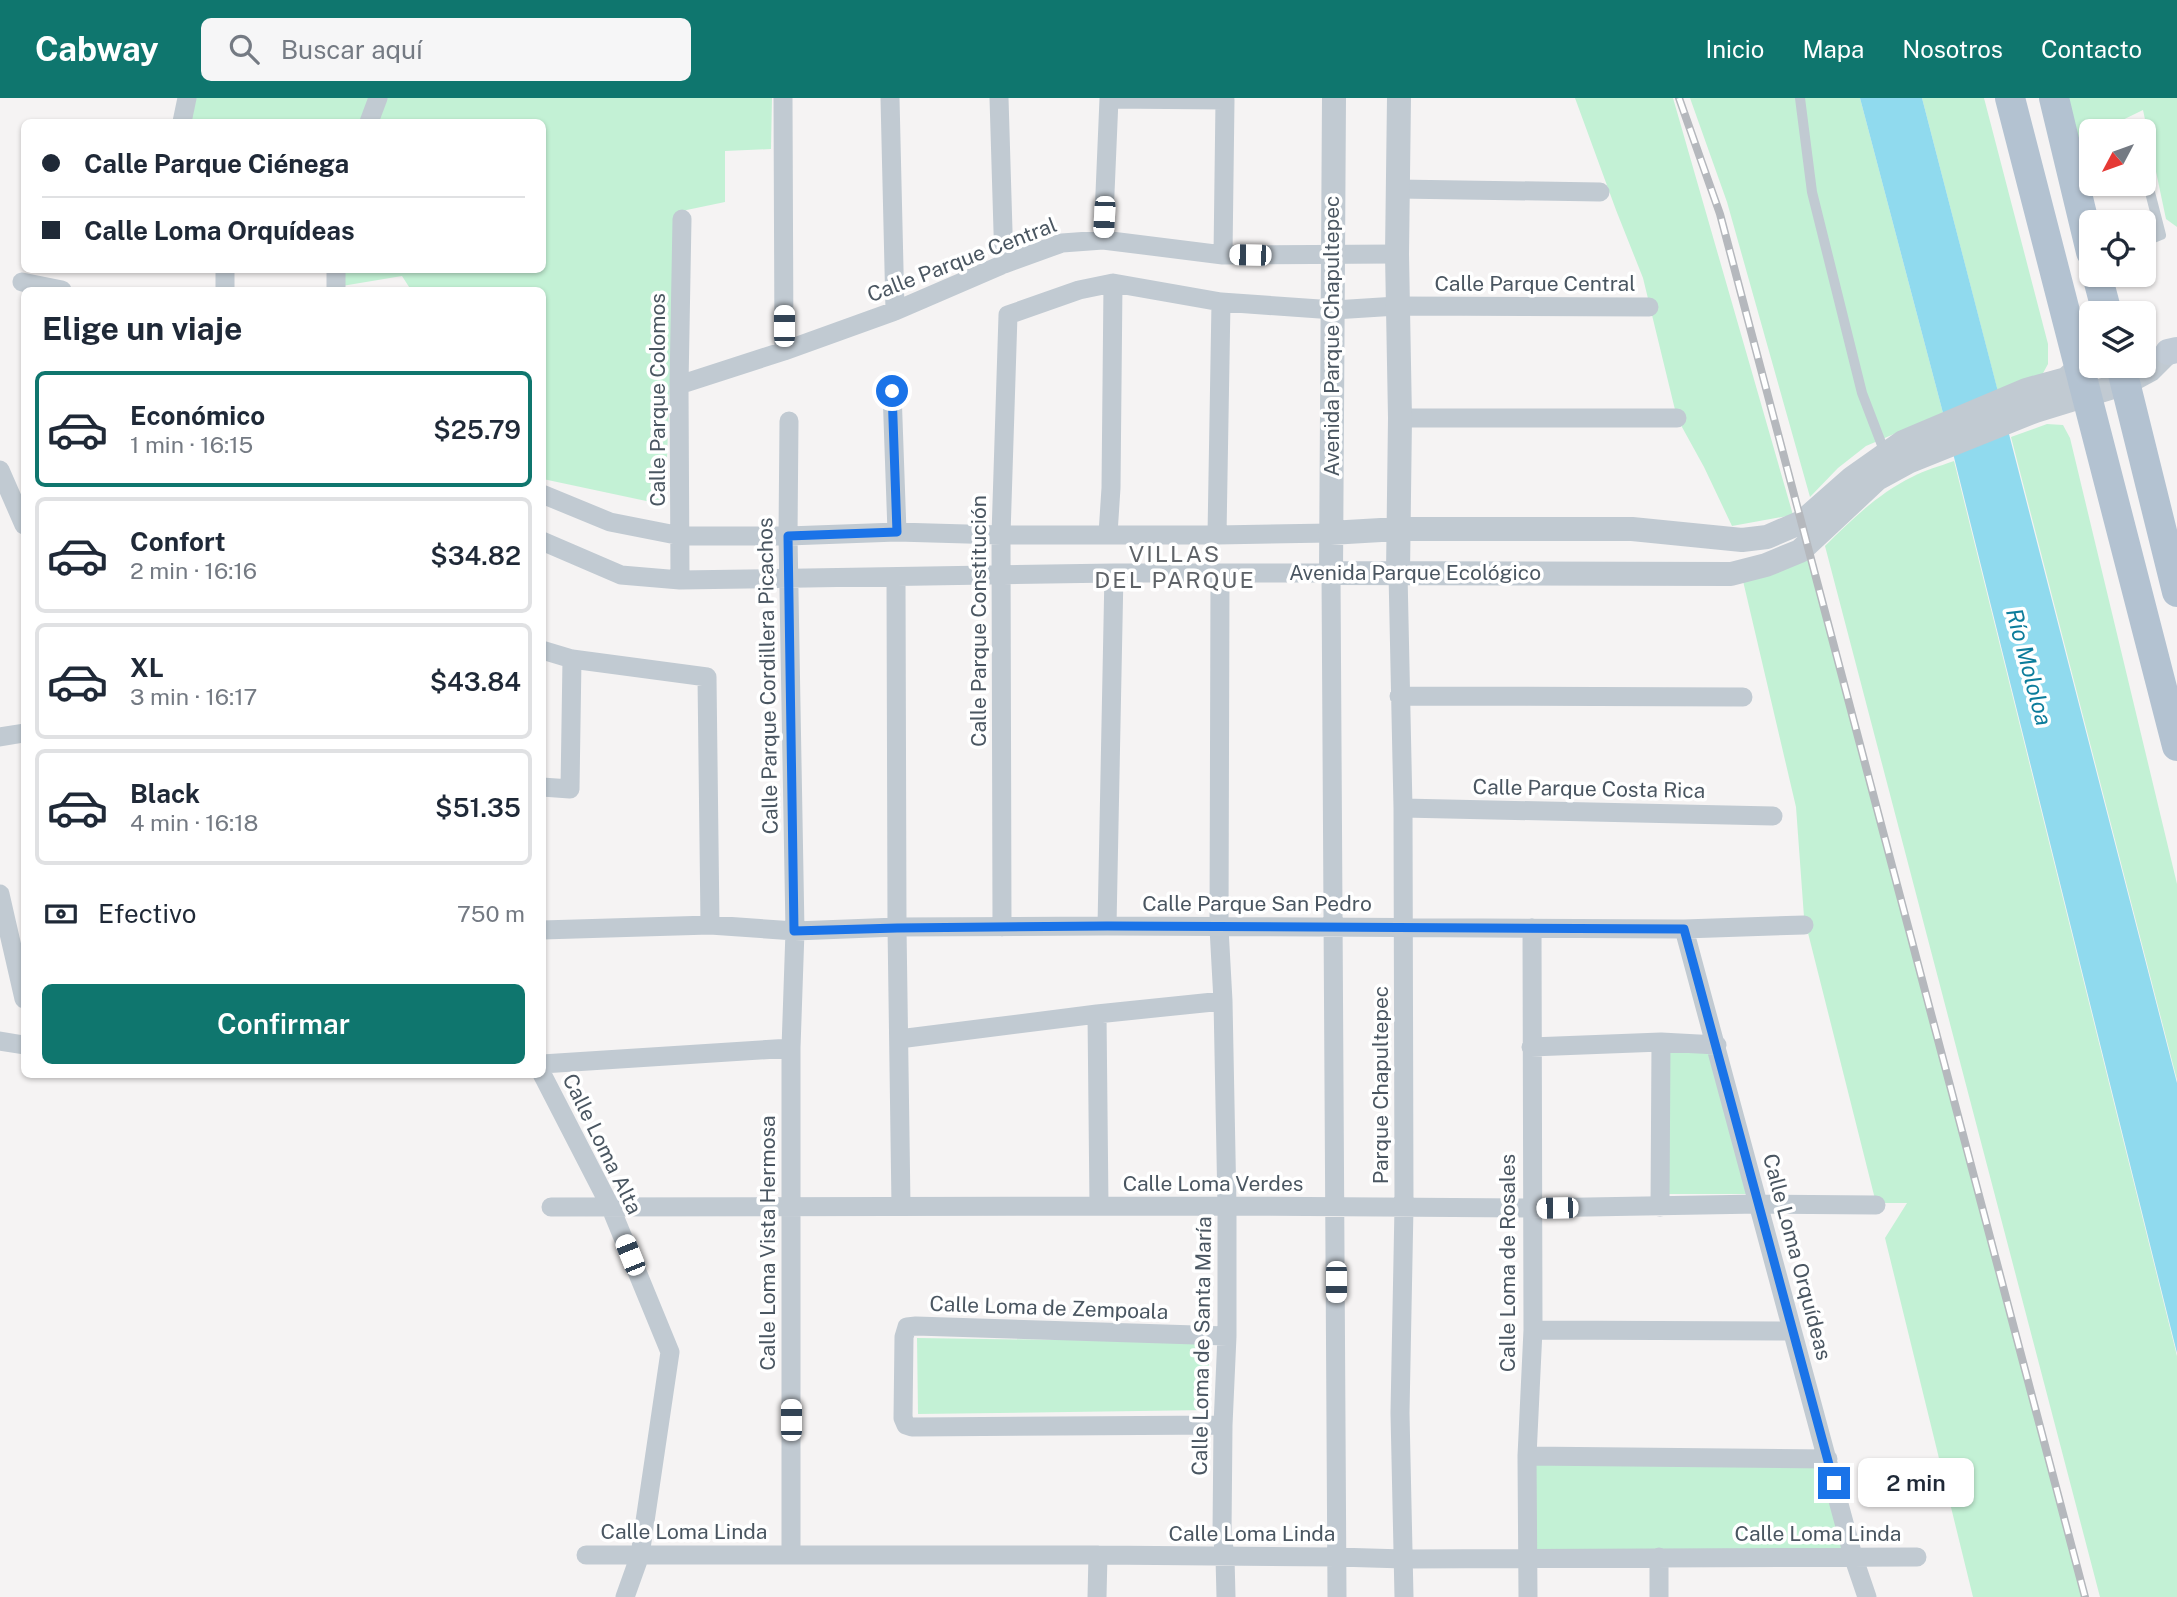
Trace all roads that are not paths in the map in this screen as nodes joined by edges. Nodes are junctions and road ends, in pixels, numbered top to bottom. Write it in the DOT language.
graph roads {
  1 [pos="187,98"];
  2 [pos="378,98"];
  3 [pos="783,98"];
  4 [pos="890,98"];
  5 [pos="999,98"];
  6 [pos="1334,98"];
  7 [pos="1399,98"];
  8 [pos="1800,98"];
  9 [pos="2010,98"];
  10 [pos="2054,98"];
  11 [pos="1110,99"];
  12 [pos="1225,100"];
  13 [pos="183,119"];
  14 [pos="370,119"];
  15 [pos="1398,189"];
  16 [pos="1600,192"];
  17 [pos="2084,210"];
  18 [pos="2156,216"];
  19 [pos="682,219"];
  20 [pos="2156,237"];
  21 [pos="1103,240"];
  22 [pos="1397,254"];
  23 [pos="1223,255"];
  24 [pos="1333,256"];
  25 [pos="1003,264"];
  26 [pos="22,282"];
  27 [pos="1113,283"];
  28 [pos="47,287"];
  29 [pos="1221,302"];
  30 [pos="1397,306"];
  31 [pos="1649,307"];
  32 [pos="1334,310"];
  33 [pos="895,311"];
  34 [pos="1008,315"];
  35 [pos="2079,349"];
  36 [pos="785,351"];
  37 [pos="2079,376"];
  38 [pos="2087,378"];
  39 [pos="2124,378"];
  40 [pos="679,384"];
  41 [pos="892,391"];
  42 [pos="1400,418"];
  43 [pos="1677,418"];
  44 [pos="789,421"];
  45 [pos="1899,452"];
  46 [pos="0,470"];
  47 [pos="546,496"];
  48 [pos="21,518"];
  49 [pos="1398,529"];
  50 [pos="897,532"];
  51 [pos="1330,533"];
  52 [pos="1108,534"];
  53 [pos="1001,535"];
  54 [pos="1217,535"];
  55 [pos="681,536"];
  56 [pos="788,536"];
  57 [pos="1742,540"];
  58 [pos="546,543"];
  59 [pos="1745,571"];
  60 [pos="1114,573"];
  61 [pos="1331,573"];
  62 [pos="1398,573"];
  63 [pos="1220,574"];
  64 [pos="1002,575"];
  65 [pos="896,578"];
  66 [pos="789,579"];
  67 [pos="680,580"];
  68 [pos="2177,592"];
  69 [pos="546,651"];
  70 [pos="572,659"];
  71 [pos="1399,696"];
  72 [pos="1743,697"];
  73 [pos="21,734"];
  74 [pos="0,737"];
  75 [pos="2177,746"];
  76 [pos="546,787"];
  77 [pos="1403,808"];
  78 [pos="1773,816"];
  79 [pos="0,894"];
  80 [pos="710,925"];
  81 [pos="1804,925"];
  82 [pos="1107,926"];
  83 [pos="1404,927"];
  84 [pos="897,928"];
  85 [pos="1002,928"];
  86 [pos="1219,928"];
  87 [pos="1532,928"];
  88 [pos="1334,929"];
  89 [pos="1684,929"];
  90 [pos="546,930"];
  91 [pos="794,931"];
  92 [pos="21,986"];
  93 [pos="1223,1001"];
  94 [pos="1097,1014"];
  95 [pos="899,1039"];
  96 [pos="0,1041"];
  97 [pos="1661,1042"];
  98 [pos="21,1044"];
  99 [pos="1717,1045"];
  100 [pos="1531,1047"];
  101 [pos="791,1048"];
  102 [pos="546,1064"];
  103 [pos="544,1078"];
  104 [pos="1759,1203"];
  105 [pos="1876,1205"];
  106 [pos="610,1206"];
  107 [pos="791,1206"];
  108 [pos="901,1206"];
  109 [pos="1100,1206"];
  110 [pos="1227,1206"];
  111 [pos="1336,1206"];
  112 [pos="551,1207"];
  113 [pos="1404,1207"];
  114 [pos="1660,1207"];
  115 [pos="1531,1208"];
  116 [pos="1533,1330"];
  117 [pos="1791,1331"];
  118 [pos="1227,1336"];
  119 [pos="1223,1425"];
  120 [pos="1527,1456"];
  121 [pos="1828,1459"];
  122 [pos="791,1554"];
  123 [pos="586,1555"];
  124 [pos="640,1555"];
  125 [pos="1098,1555"];
  126 [pos="1225,1556"];
  127 [pos="1853,1556"];
  128 [pos="1337,1557"];
  129 [pos="1528,1557"];
  130 [pos="1659,1557"];
  131 [pos="1917,1557"];
  132 [pos="1404,1559"];
  133 [pos="625,1597"];
  134 [pos="1097,1597"];
  135 [pos="1226,1597"];
  136 [pos="1337,1597"];
  137 [pos="1404,1597"];
  138 [pos="1528,1597"];
  139 [pos="1658,1597"];
  140 [pos="1867,1597"];
  1 -- 13 [label="street"];
  2 -- 14 [label="street"];
  3 -- 36 [label="street"];
  4 -- 33 [label="street"];
  5 -- 25 [label="street"];
  6 -- 24 [label="street, Avenida Parque Chapultepec"];
  7 -- 15 [label="street"];
  8 -- 45 [label="lane"];
  9 -- 35 [label="main road"];
  10 -- 17 [label="main road"];
  11 -- 12 [label="street"];
  11 -- 21 [label="street"];
  12 -- 23 [label="street"];
  15 -- 16 [label="street"];
  15 -- 22 [label="street"];
  18 -- 20 [label="lane"];
  19 -- 40 [label="street, Calle Parque Colomos"];
  21 -- 23 [label="street, Calle Parque Central"];
  21 -- 25 [label="street, Calle Parque Central"];
  22 -- 24 [label="street, Calle Parque Central"];
  22 -- 30 [label="street"];
  23 -- 24 [label="street, Calle Parque Central"];
  24 -- 32 [label="street, Avenida Parque Chapultepec"];
  25 -- 33 [label="street, Calle Parque Central"];
  26 -- 28 [label="street"];
  27 -- 29 [label="street, Calle Parque Central"];
  27 -- 34 [label="street, Calle Parque Central"];
  27 -- 52 [label="street"];
  29 -- 32 [label="street, Calle Parque Central"];
  29 -- 54 [label="street"];
  30 -- 31 [label="street, Calle Parque Central"];
  30 -- 32 [label="street, Calle Parque Central"];
  30 -- 42 [label="street"];
  32 -- 51 [label="street, Avenida Parque Chapultepec"];
  33 -- 36 [label="street, Calle Parque Central"];
  34 -- 53 [label="street, Calle Parque Constitución"];
  36 -- 40 [label="street, Calle Parque Central"];
  37 -- 45 [label="street, Avenida Parque Ecológico"];
  38 -- 75 [label="main road"];
  39 -- 68 [label="main road"];
  40 -- 55 [label="street, Calle Parque Colomos"];
  41 -- 50 [label="street"];
  42 -- 43 [label="street"];
  42 -- 49 [label="street"];
  44 -- 56 [label="street, Calle Parque Cordillera Picachos"];
  45 -- 57 [label="street, Avenida Parque Ecológico"];
  45 -- 59 [label="street, Avenida Parque Ecológico"];
  46 -- 48 [label="street"];
  47 -- 55 [label="street, Avenida Parque Ecológico"];
  49 -- 51 [label="street, Avenida Parque Ecológico"];
  49 -- 57 [label="street, Avenida Parque Ecológico"];
  49 -- 62 [label="street"];
  50 -- 53 [label="street, Avenida Parque Ecológico"];
  50 -- 56 [label="street, Avenida Parque Ecológico"];
  51 -- 54 [label="street, Avenida Parque Ecológico"];
  51 -- 61 [label="street, Avenida Parque Chapultepec"];
  52 -- 53 [label="street, Avenida Parque Ecológico"];
  52 -- 54 [label="street, Avenida Parque Ecológico"];
  53 -- 64 [label="street, Calle Parque Constitución"];
  55 -- 56 [label="street, Avenida Parque Ecológico"];
  55 -- 67 [label="street, Calle Parque Colomos"];
  56 -- 66 [label="street, Calle Parque Cordillera Picachos"];
  57 -- 59 [label="street"];
  58 -- 67 [label="street, Avenida Parque Ecológico"];
  59 -- 62 [label="street, Avenida Parque Ecológico"];
  60 -- 63 [label="street, Avenida Parque Ecológico"];
  60 -- 64 [label="street, Avenida Parque Ecológico"];
  60 -- 82 [label="street"];
  61 -- 62 [label="street, Avenida Parque Ecológico"];
  61 -- 63 [label="street, Avenida Parque Ecológico"];
  61 -- 88 [label="street"];
  62 -- 71 [label="street, Parque Chapultepec"];
  63 -- 86 [label="street, Calle Loma de Santa María"];
  64 -- 65 [label="street, Avenida Parque Ecológico"];
  64 -- 85 [label="street, Calle Parque Constitución"];
  65 -- 66 [label="street, Avenida Parque Ecológico"];
  65 -- 84 [label="street"];
  66 -- 67 [label="street, Avenida Parque Ecológico"];
  66 -- 91 [label="street, Calle Parque Cordillera Picachos"];
  69 -- 70 [label="street"];
  70 -- 76 [label="street"];
  70 -- 80 [label="street"];
  71 -- 72 [label="street"];
  71 -- 77 [label="street, Parque Chapultepec"];
  73 -- 74 [label="street"];
  77 -- 78 [label="street, Calle Parque Costa Rica"];
  77 -- 83 [label="street, Parque Chapultepec"];
  79 -- 92 [label="street"];
  80 -- 90 [label="street, Calle Parque San Pedro"];
  80 -- 91 [label="street, Calle Parque San Pedro"];
  81 -- 89 [label="street, Calle Parque San Pedro"];
  82 -- 85 [label="street, Calle Parque San Pedro"];
  82 -- 86 [label="street, Calle Parque San Pedro"];
  83 -- 87 [label="street, Calle Parque San Pedro"];
  83 -- 88 [label="street, Calle Parque San Pedro"];
  83 -- 113 [label="street, Parque Chapultepec"];
  84 -- 85 [label="street, Calle Parque San Pedro"];
  84 -- 91 [label="street, Calle Parque San Pedro"];
  84 -- 95 [label="street"];
  86 -- 88 [label="street, Calle Parque San Pedro"];
  86 -- 93 [label="street, Calle Loma de Santa María"];
  87 -- 89 [label="street, Calle Parque San Pedro"];
  87 -- 100 [label="street, Calle Loma de Rosales"];
  88 -- 111 [label="street"];
  89 -- 99 [label="street, Calle Loma Orquídeas"];
  91 -- 101 [label="street, Calle Loma Vista Hermosa"];
  93 -- 94 [label="street"];
  93 -- 110 [label="street, Calle Loma de Santa María"];
  94 -- 95 [label="street"];
  94 -- 109 [label="street"];
  95 -- 108 [label="street"];
  96 -- 98 [label="street"];
  97 -- 99 [label="street"];
  97 -- 100 [label="street"];
  97 -- 114 [label="street"];
  99 -- 104 [label="street, Calle Loma Orquídeas"];
  100 -- 115 [label="street, Calle Loma de Rosales"];
  101 -- 102 [label="street"];
  101 -- 107 [label="street, Calle Loma Vista Hermosa"];
  103 -- 106 [label="street, Calle Loma Alta"];
  104 -- 105 [label="street, Calle Loma Verdes"];
  104 -- 114 [label="street, Calle Loma Verdes"];
  104 -- 117 [label="street, Calle Loma Orquídeas"];
  106 -- 107 [label="street, Calle Loma Verdes"];
  106 -- 112 [label="street, Calle Loma Verdes"];
  106 -- 124 [label="street, Calle Loma Alta"];
  107 -- 108 [label="street, Calle Loma Verdes"];
  107 -- 122 [label="street, Calle Loma Vista Hermosa"];
  108 -- 109 [label="street, Calle Loma Verdes"];
  109 -- 110 [label="street, Calle Loma Verdes"];
  110 -- 111 [label="street, Calle Loma Verdes"];
  110 -- 118 [label="street, Calle Loma de Santa María"];
  111 -- 113 [label="street, Calle Loma Verdes"];
  111 -- 128 [label="street"];
  113 -- 115 [label="street, Calle Loma Verdes"];
  113 -- 132 [label="street, Parque Chapultepec"];
  114 -- 115 [label="street, Calle Loma Verdes"];
  115 -- 116 [label="street, Calle Loma de Rosales"];
  116 -- 117 [label="street"];
  116 -- 120 [label="street, Calle Loma de Rosales"];
  117 -- 121 [label="street, Calle Loma Orquídeas"];
  118 -- 119 [label="street, Calle Loma de Santa María"];
  118 -- 119 [label="street, Calle Loma de Zempoala"];
  119 -- 126 [label="street, Calle Loma de Santa María"];
  120 -- 121 [label="street"];
  120 -- 129 [label="street, Calle Loma de Rosales"];
  121 -- 127 [label="street, Calle Loma Orquídeas"];
  122 -- 124 [label="street, Calle Loma Linda"];
  122 -- 125 [label="street, Calle Loma Linda"];
  123 -- 124 [label="street, Calle Loma Linda"];
  124 -- 133 [label="street, Calle Loma Alta"];
  125 -- 126 [label="street, Calle Loma Linda"];
  125 -- 134 [label="street"];
  126 -- 128 [label="street, Calle Loma Linda"];
  126 -- 135 [label="street, Calle Loma de Santa María"];
  127 -- 130 [label="street, Calle Loma Linda"];
  127 -- 131 [label="street, Calle Loma Linda"];
  127 -- 140 [label="street, Calle Loma Orquídeas"];
  128 -- 132 [label="street, Calle Loma Linda"];
  128 -- 136 [label="street"];
  129 -- 130 [label="street, Calle Loma Linda"];
  129 -- 132 [label="street, Calle Loma Linda"];
  129 -- 138 [label="street, Calle Loma de Rosales"];
  130 -- 139 [label="street"];
  132 -- 137 [label="street, Parque Chapultepec"];
}
